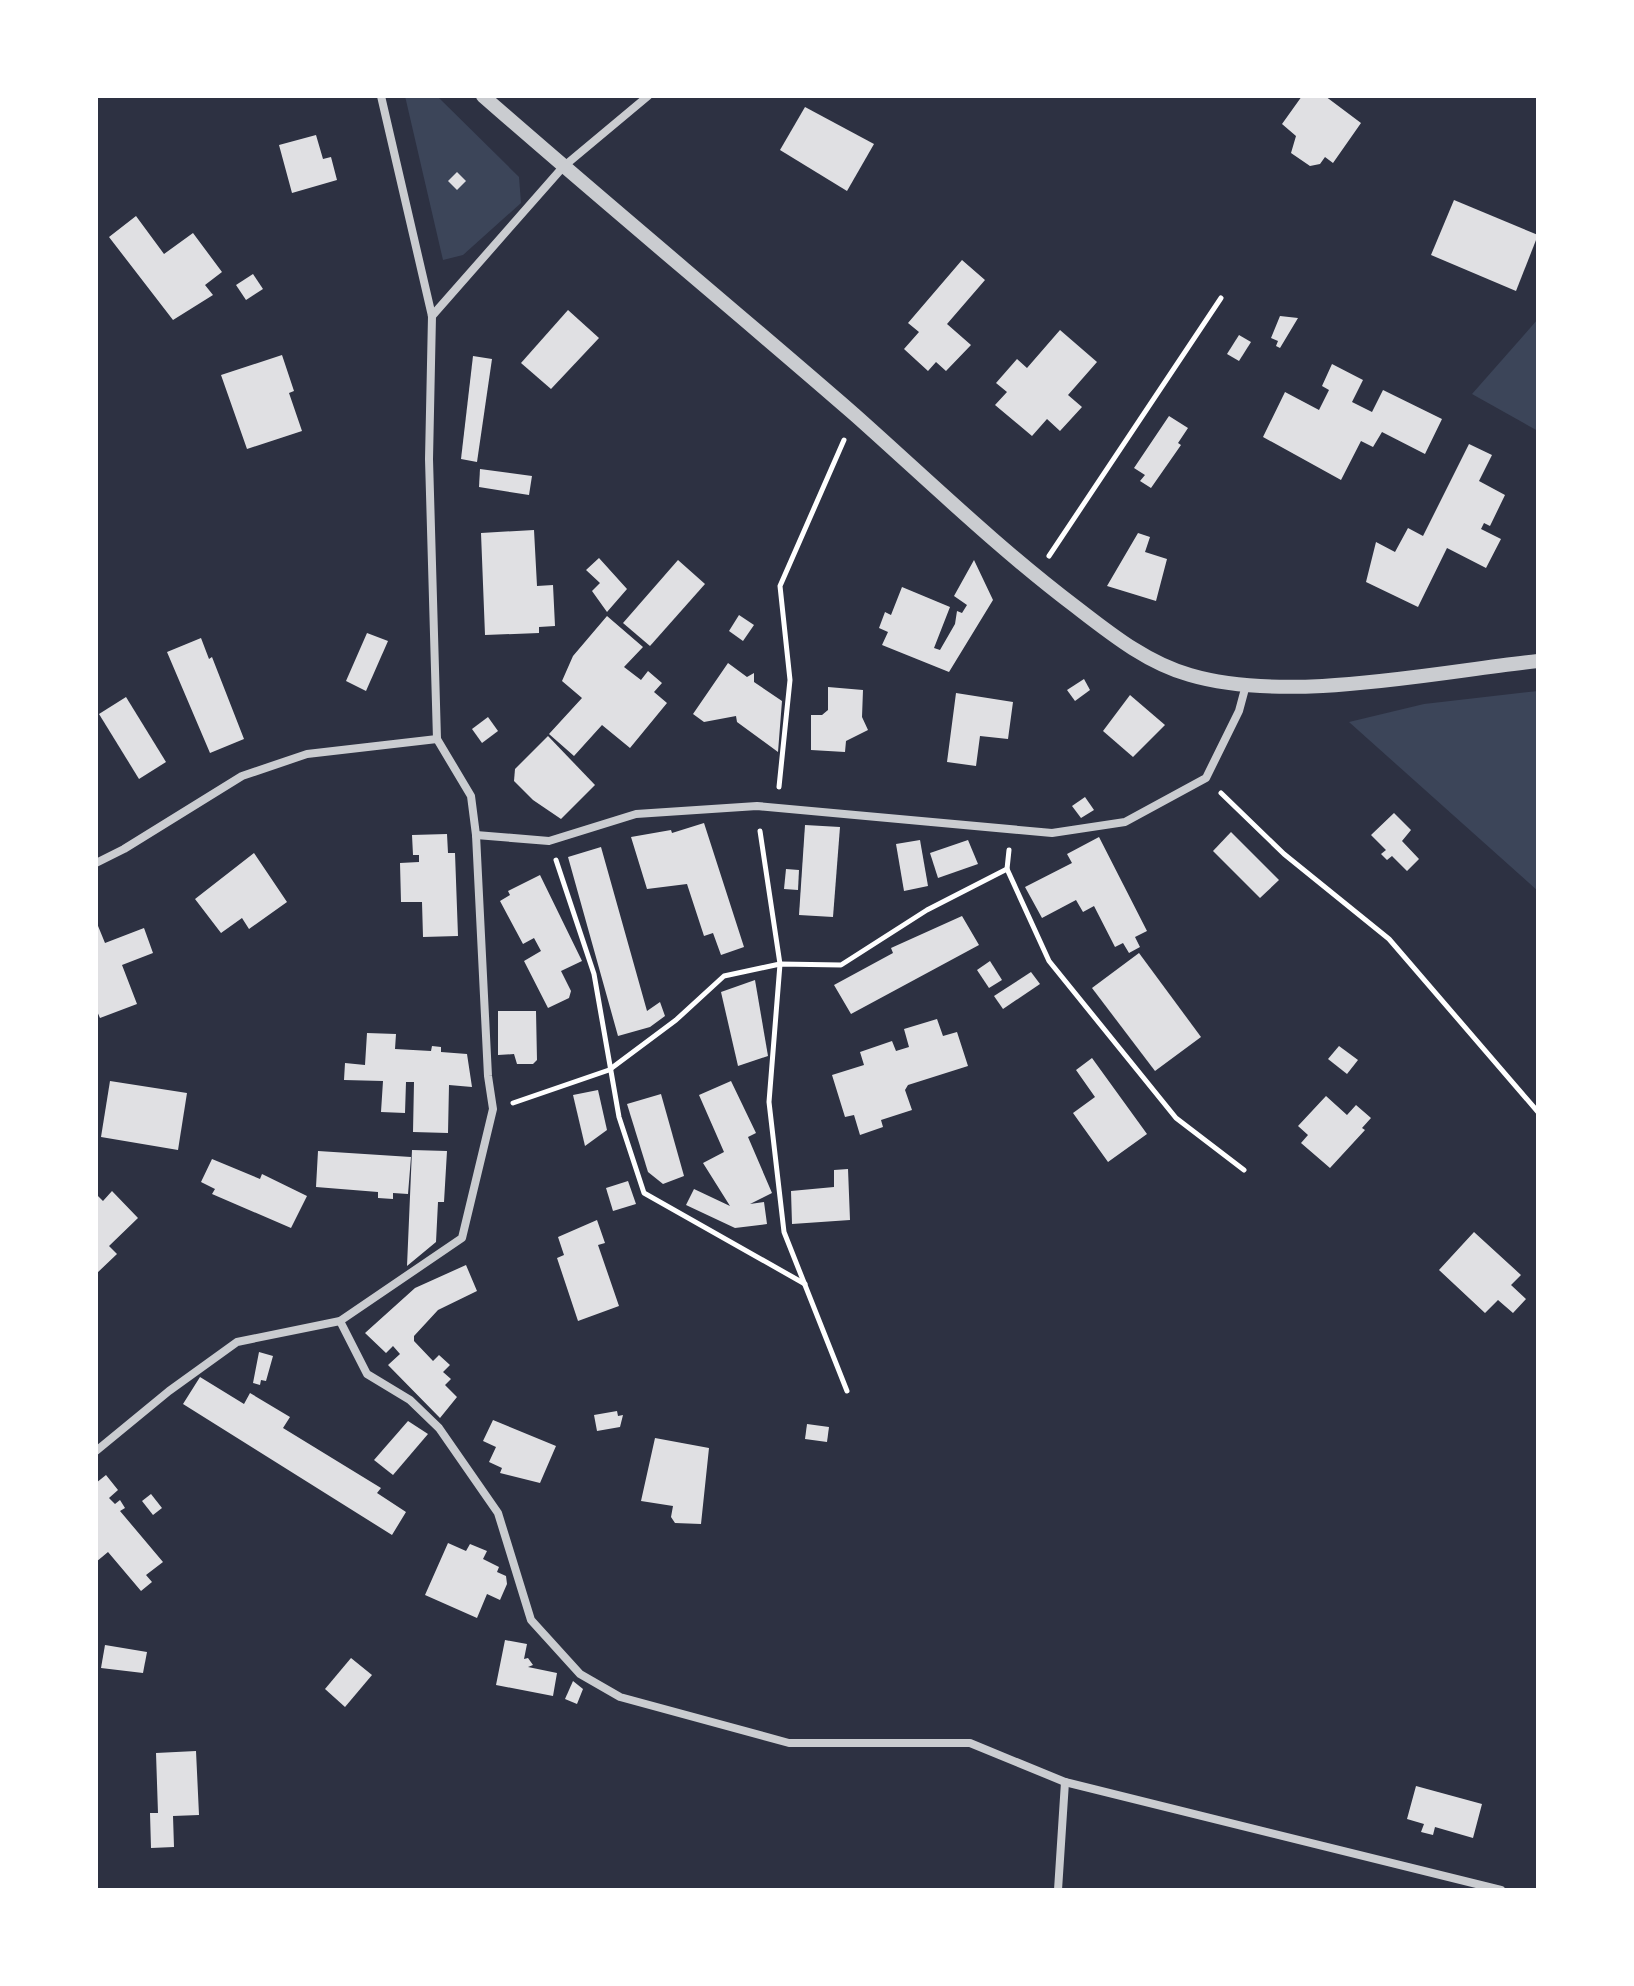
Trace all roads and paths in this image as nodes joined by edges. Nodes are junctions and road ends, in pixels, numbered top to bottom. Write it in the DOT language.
graph roads {
  1 [pos="381,96"];
  2 [pos="483,96"];
  3 [pos="648,96"];
  4 [pos="563,167"];
  5 [pos="1221,298"];
  6 [pos="432,316"];
  7 [pos="855,415"];
  8 [pos="1036,577"];
  9 [pos="1538,661"];
  10 [pos="1246,685"];
  11 [pos="437,739"];
  12 [pos="1206,778"];
  13 [pos="757,806"];
  14 [pos="476,835"];
  15 [pos="549,841"];
  16 [pos="96,863"];
  17 [pos="780,964"];
  18 [pos="609,1070"];
  19 [pos="493,1109"];
  20 [pos="1538,1112"];
  21 [pos="1244,1170"];
  22 [pos="806,1284"];
  23 [pos="340,1321"];
  24 [pos="847,1391"];
  25 [pos="96,1451"];
  26 [pos="1065,1782"];
  27 [pos="1058,1890"];
  28 [pos="1501,1890"];
  1 -- 6 [label="street"];
  2 -- 4 [label="street"];
  3 -- 4 [label="street"];
  4 -- 6 [label="street"];
  4 -- 7 [label="street"];
  5 -- 8 [label="path"];
  6 -- 11 [label="street"];
  7 -- 8 [label="street"];
  7 -- 13 [label="path"];
  8 -- 10 [label="street"];
  9 -- 10 [label="street"];
  10 -- 12 [label="street"];
  11 -- 14 [label="street"];
  11 -- 16 [label="street"];
  12 -- 13 [label="street"];
  12 -- 20 [label="path"];
  13 -- 15 [label="street"];
  13 -- 17 [label="path"];
  14 -- 15 [label="street"];
  14 -- 19 [label="street"];
  15 -- 18 [label="path"];
  17 -- 18 [label="path"];
  17 -- 21 [label="path"];
  17 -- 22 [label="path"];
  18 -- 19 [label="path"];
  18 -- 22 [label="path"];
  19 -- 23 [label="street"];
  22 -- 24 [label="path"];
  23 -- 25 [label="street"];
  23 -- 26 [label="street"];
  26 -- 27 [label="street"];
  26 -- 28 [label="street"];
}
